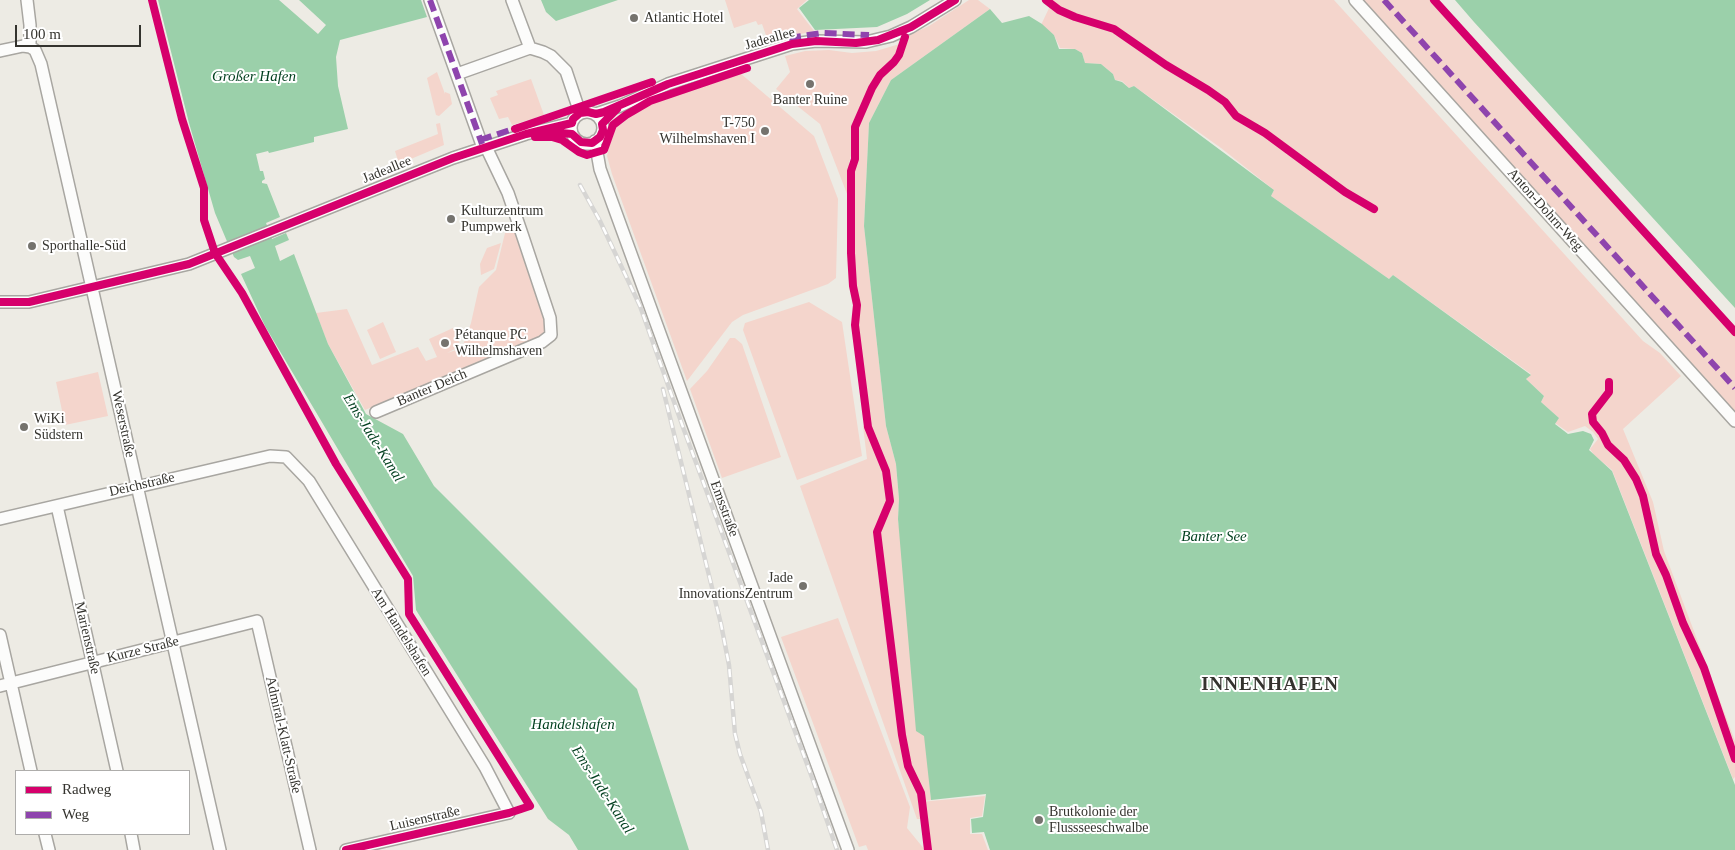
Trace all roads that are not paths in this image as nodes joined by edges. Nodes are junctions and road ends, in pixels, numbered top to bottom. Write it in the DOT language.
graph roads {
  1 [pos="26,0"];
  2 [pos="430,0"];
  3 [pos="512,0"];
  4 [pos="955,0"];
  5 [pos="1355,0"];
  6 [pos="30,46"];
  7 [pos="530,48"];
  8 [pos="0,51"];
  9 [pos="457,74"];
  10 [pos="580,113"];
  11 [pos="599,119"];
  12 [pos="572,129"];
  13 [pos="590,142"];
  14 [pos="484,148"];
  15 [pos="93,288"];
  16 [pos="0,302"];
  17 [pos="376,412"];
  18 [pos="1735,421"];
  19 [pos="286,456"];
  20 [pos="137,486"];
  21 [pos="57,506"];
  22 [pos="0,519"];
  23 [pos="257,621"];
  24 [pos="0,635"];
  25 [pos="174,642"];
  26 [pos="92,663"];
  27 [pos="6,684"];
  28 [pos="31,770"];
  29 [pos="117,770"];
  30 [pos="509,813"];
  31 [pos="45,835"];
  32 [pos="131,835"];
  33 [pos="397,844"];
  34 [pos="49,850"];
  35 [pos="134,850"];
  36 [pos="220,850"];
  37 [pos="310,850"];
  38 [pos="346,850"];
  39 [pos="848,850"];
  1 -- 6 [label="street, Weserstraße"];
  2 -- 9 [label="street"];
  3 -- 7 [label="street"];
  4 -- 11 [label="street, Jadeallee"];
  5 -- 18 [label="street, Anton-Dohrn-Weg"];
  6 -- 8 [label="street"];
  6 -- 15 [label="street, Weserstraße"];
  7 -- 9 [label="street"];
  7 -- 10 [label="street"];
  9 -- 14 [label="street"];
  10 -- 11 [label="street"];
  10 -- 12 [label="street"];
  11 -- 13 [label="street"];
  12 -- 13 [label="street"];
  12 -- 14 [label="street, Jadeallee"];
  13 -- 39 [label="street, Emsstraße"];
  14 -- 15 [label="street, Jadeallee"];
  14 -- 17 [label="street, Banter Deich"];
  15 -- 16 [label="street"];
  15 -- 20 [label="street, Weserstraße"];
  19 -- 20 [label="street, Deichstraße"];
  19 -- 30 [label="street, Am Handelshafen"];
  20 -- 21 [label="street, Deichstraße"];
  20 -- 25 [label="street, Weserstraße"];
  21 -- 22 [label="street, Deichstraße"];
  21 -- 26 [label="street, Marienstraße"];
  23 -- 25 [label="street, Kurze Straße"];
  23 -- 37 [label="street, Admiral-Klatt-Straße"];
  24 -- 27 [label="street"];
  25 -- 26 [label="street, Kurze Straße"];
  25 -- 36 [label="street, Weserstraße"];
  26 -- 27 [label="street, Kurze Straße"];
  26 -- 29 [label="street, Marienstraße"];
  27 -- 28 [label="street"];
  30 -- 33 [label="street, Luisenstraße"];
  31 -- 34 [label="street"];
  32 -- 35 [label="street"];
  33 -- 38 [label="street, Luisenstraße"];
}
